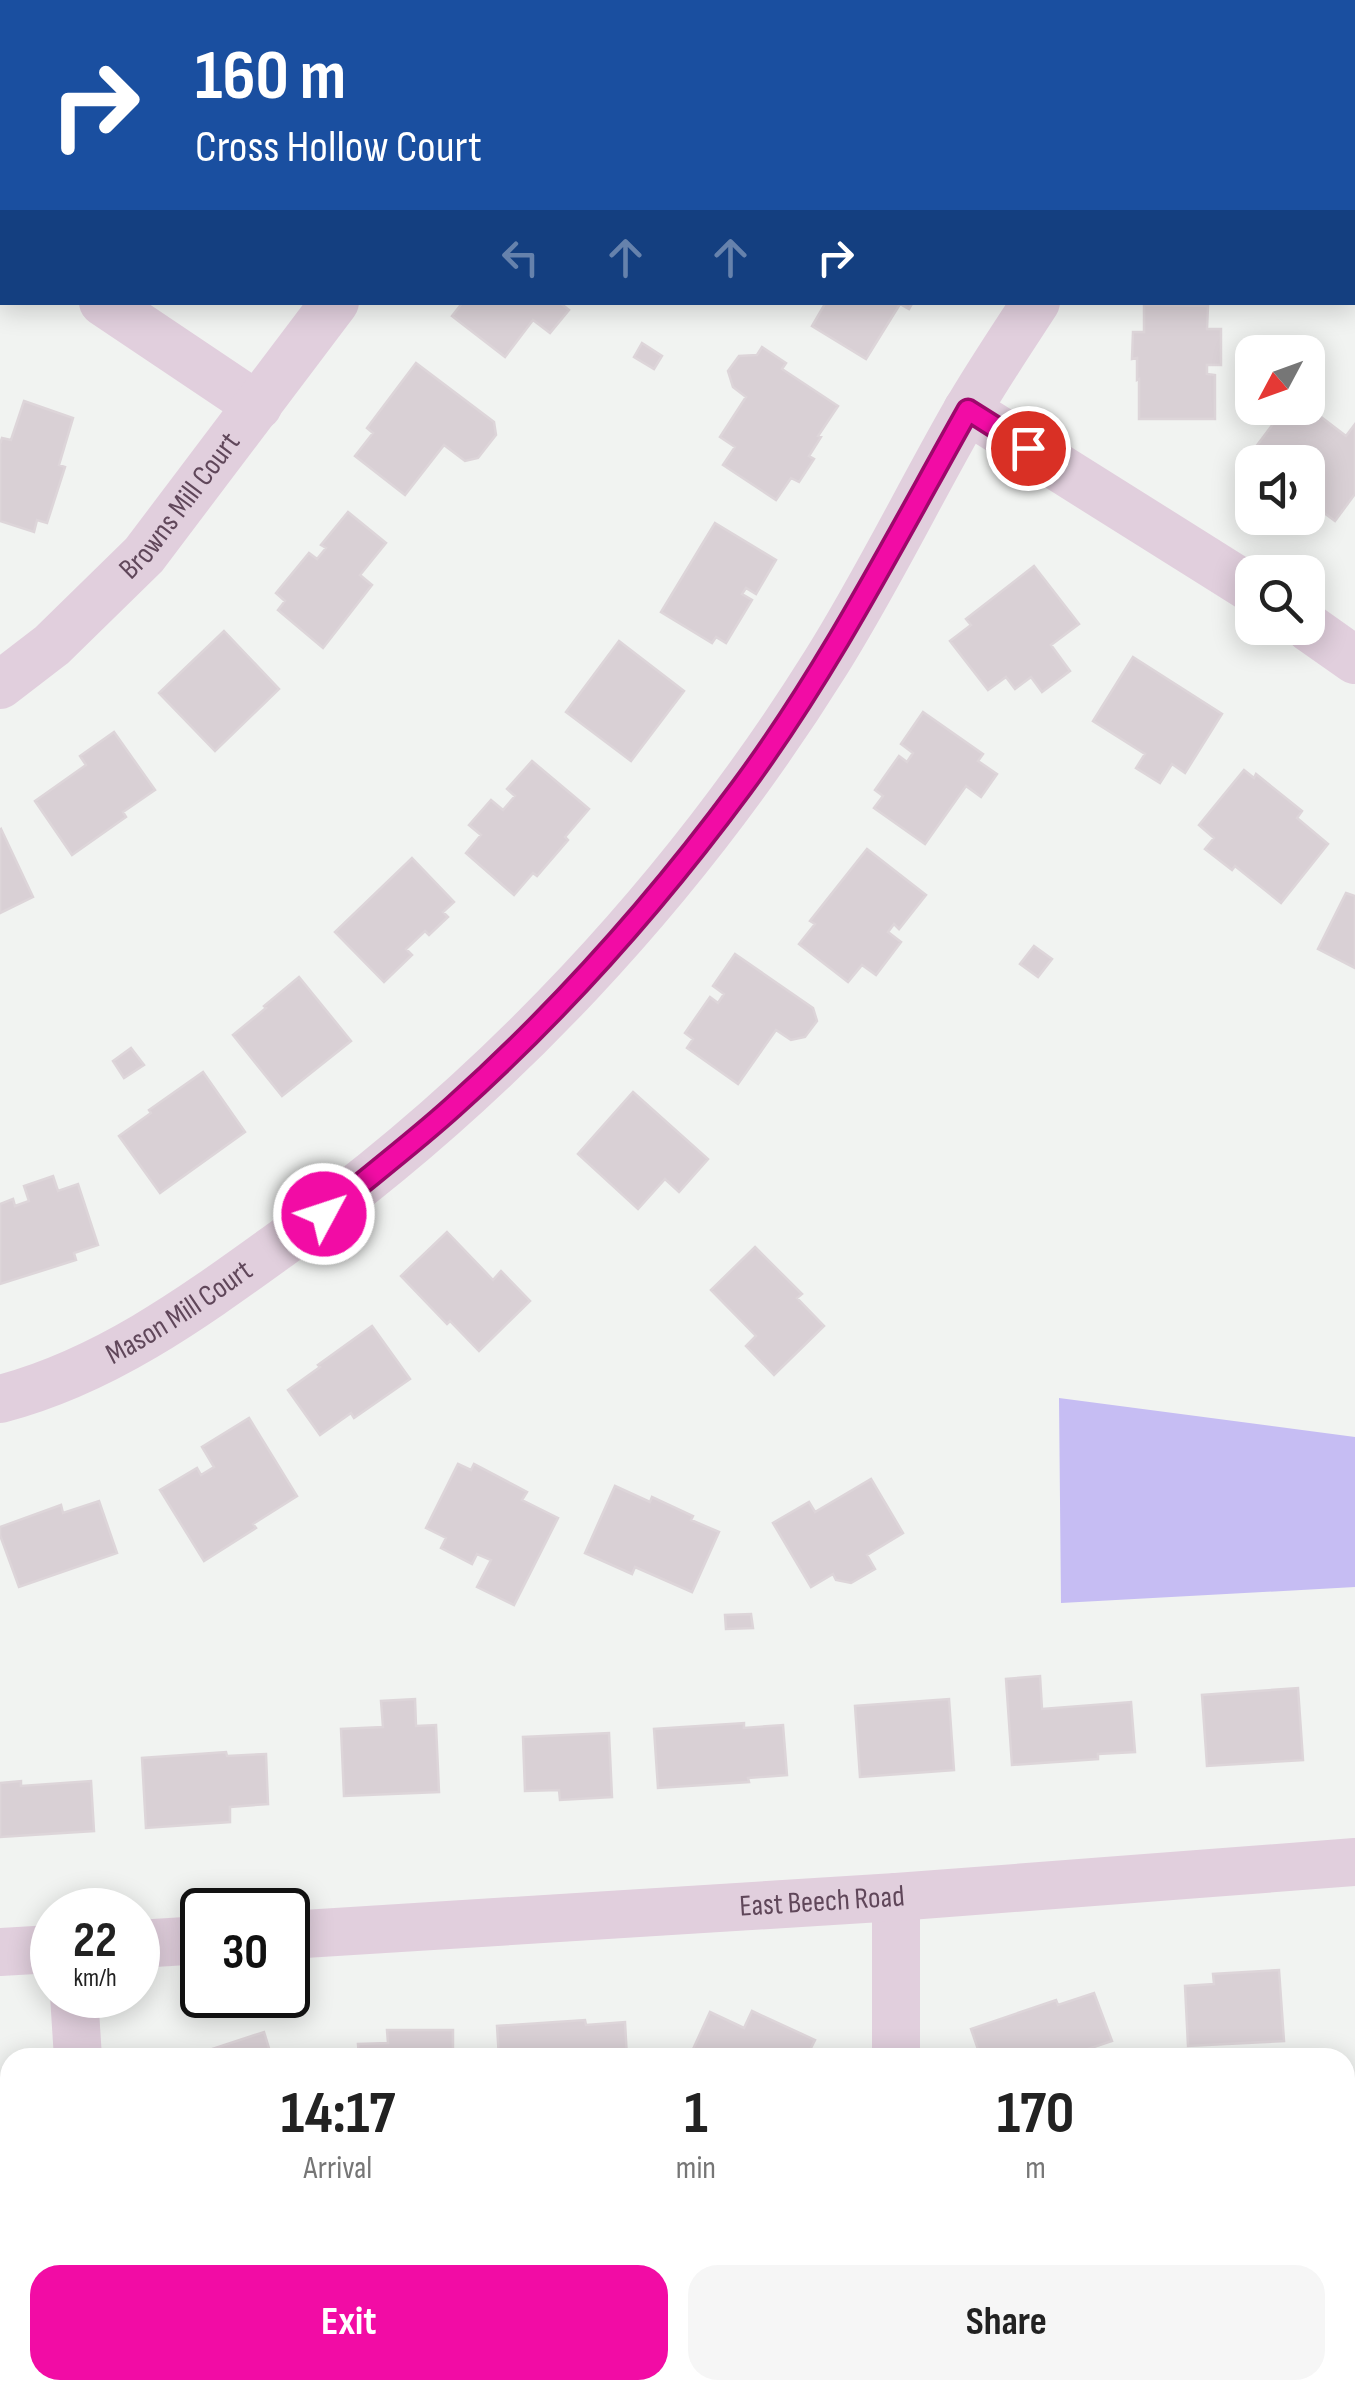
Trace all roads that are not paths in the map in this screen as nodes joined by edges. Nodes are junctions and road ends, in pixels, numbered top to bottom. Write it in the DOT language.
graph roads {
  1 [pos="107,305"];
  2 [pos="334,305"];
  3 [pos="1034,305"];
  4 [pos="258,406"];
  5 [pos="968,410"];
  6 [pos="1235,578"];
  7 [pos="1325,639"];
  8 [pos="1355,660"];
  9 [pos="0,685"];
  10 [pos="0,1399"];
  11 [pos="1355,1862"];
  12 [pos="896,1896"];
  13 [pos="310,1933"];
  14 [pos="30,1950"];
  15 [pos="0,1952"];
  16 [pos="75,2018"];
  17 [pos="77,2048"];
  18 [pos="896,2048"];
  1 -- 4 [label="street"];
  2 -- 4 [label="street, Browns Mill Court"];
  3 -- 5 [label="street, Mason Mill Court"];
  4 -- 9 [label="street, Browns Mill Court"];
  5 -- 6 [label="street"];
  5 -- 10 [label="street, Mason Mill Court"];
  7 -- 8 [label="street"];
  11 -- 12 [label="street, East Beech Road"];
  12 -- 13 [label="street, East Beech Road"];
  12 -- 18 [label="street"];
  14 -- 15 [label="street"];
  16 -- 17 [label="street"];
}
